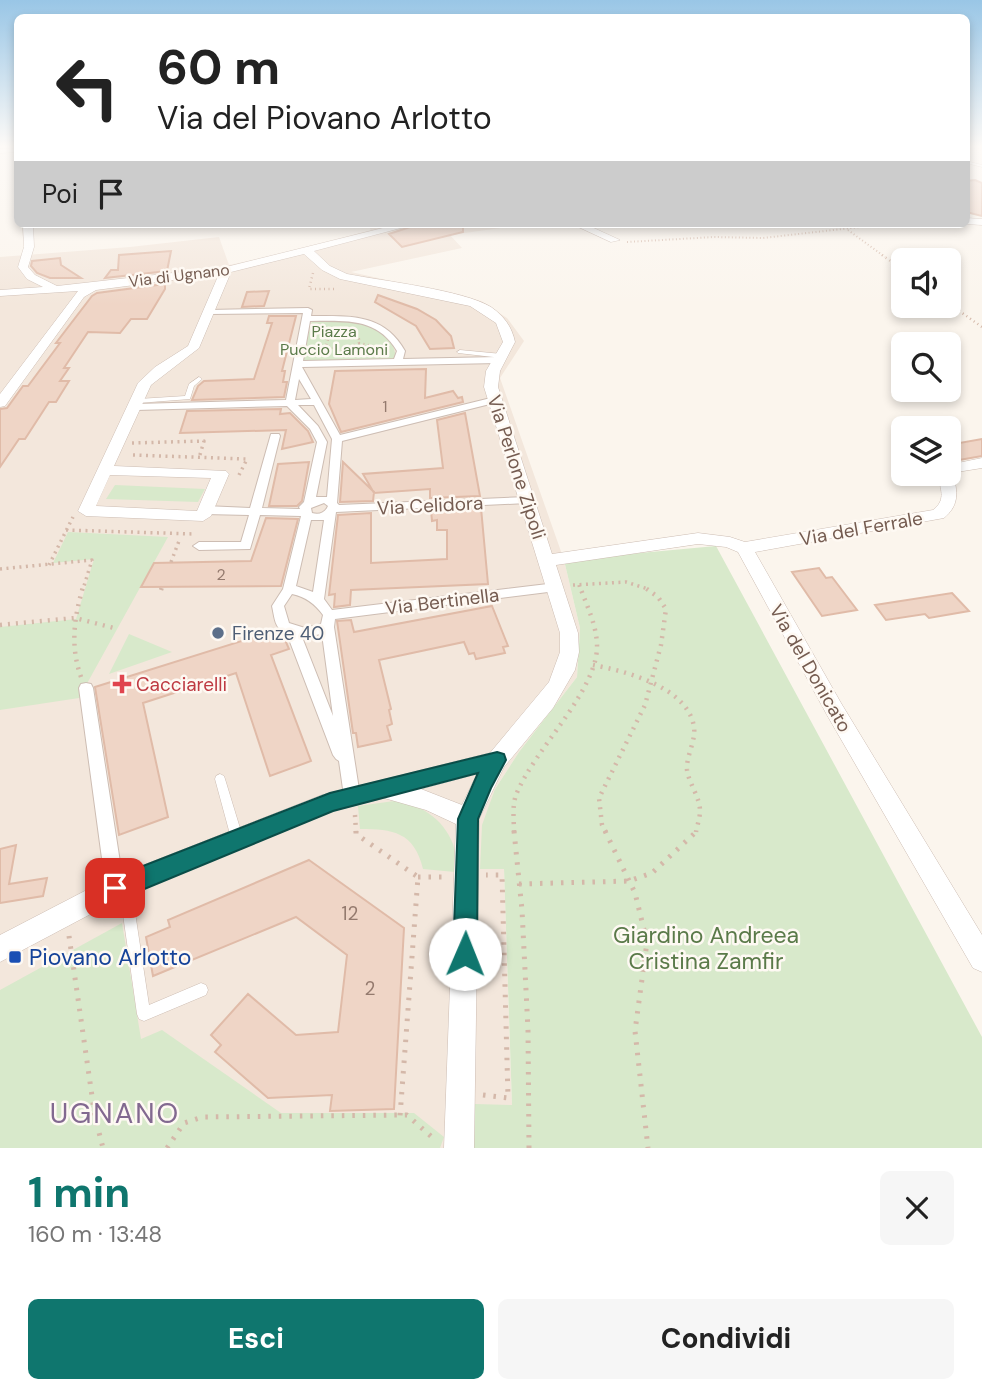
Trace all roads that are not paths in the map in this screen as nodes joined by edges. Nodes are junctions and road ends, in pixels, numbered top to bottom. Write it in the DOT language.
graph roads {
  1 [pos="28,228"];
  2 [pos="396,228"];
  3 [pos="586,228"];
  4 [pos="615,240"];
  5 [pos="307,251"];
  6 [pos="226,270"];
  7 [pos="92,287"];
  8 [pos="54,288"];
  9 [pos="0,293"];
  10 [pos="209,312"];
  11 [pos="307,315"];
  12 [pos="460,352"];
  13 [pos="500,358"];
  14 [pos="398,361"];
  15 [pos="296,364"];
  16 [pos="199,379"];
  17 [pos="495,400"];
  18 [pos="317,402"];
  19 [pos="0,403"];
  20 [pos="290,403"];
  21 [pos="137,404"];
  22 [pos="275,436"];
  23 [pos="337,439"];
  24 [pos="982,463"];
  25 [pos="104,470"];
  26 [pos="527,500"];
  27 [pos="332,508"];
  28 [pos="307,510"];
  29 [pos="256,512"];
  30 [pos="204,513"];
  31 [pos="199,546"];
  32 [pos="744,548"];
  33 [pos="547,559"];
  34 [pos="563,586"];
  35 [pos="289,589"];
  36 [pos="318,599"];
  37 [pos="328,621"];
  38 [pos="293,632"];
  39 [pos="86,688"];
  40 [pos="497,760"];
  41 [pos="220,779"];
  42 [pos="382,788"];
  43 [pos="352,794"];
  44 [pos="468,819"];
  45 [pos="237,840"];
  46 [pos="120,887"];
  47 [pos="0,948"];
  48 [pos="982,959"];
  49 [pos="201,990"];
  50 [pos="448,1145"];
  1 -- 8 [label="street"];
  2 -- 5 [label="street, Via di Ugnano"];
  3 -- 4 [label="street"];
  5 -- 6 [label="street, Via di Ugnano"];
  5 -- 13 [label="street, Via Perlone Zipoli"];
  6 -- 7 [label="street, Via di Ugnano"];
  6 -- 10 [label="street"];
  7 -- 8 [label="street, Via di Ugnano"];
  7 -- 19 [label="street"];
  8 -- 9 [label="street, Via di Ugnano"];
  10 -- 11 [label="street"];
  10 -- 21 [label="street"];
  11 -- 14 [label="street"];
  11 -- 15 [label="street"];
  12 -- 13 [label="lane"];
  13 -- 14 [label="street"];
  13 -- 17 [label="street, Via Perlone Zipoli"];
  14 -- 15 [label="street"];
  15 -- 18 [label="street"];
  15 -- 20 [label="street"];
  16 -- 21 [label="lane"];
  17 -- 23 [label="street"];
  17 -- 26 [label="street, Via Perlone Zipoli"];
  18 -- 20 [label="street"];
  18 -- 23 [label="street"];
  20 -- 21 [label="street"];
  20 -- 28 [label="street"];
  21 -- 25 [label="street"];
  22 -- 29 [label="street"];
  23 -- 27 [label="street"];
  24 -- 32 [label="street, Via del Ferrale"];
  25 -- 30 [label="street"];
  25 -- 30 [label="street"];
  26 -- 27 [label="street, Via Celidora"];
  26 -- 33 [label="street, Via Perlone Zipoli"];
  27 -- 28 [label="street"];
  27 -- 28 [label="street"];
  27 -- 36 [label="street"];
  28 -- 29 [label="street"];
  28 -- 35 [label="street"];
  29 -- 30 [label="street"];
  29 -- 31 [label="street"];
  32 -- 33 [label="street"];
  32 -- 48 [label="street, Via del Donicato"];
  33 -- 34 [label="street, Via Perlone Zipoli"];
  34 -- 37 [label="street, Via Bertinella"];
  34 -- 40 [label="street, Via Perlone Zipoli"];
  35 -- 36 [label="street"];
  35 -- 38 [label="street"];
  36 -- 37 [label="street"];
  37 -- 38 [label="street"];
  37 -- 43 [label="street"];
  38 -- 43 [label="street"];
  39 -- 46 [label="street"];
  40 -- 42 [label="street"];
  40 -- 44 [label="street, Via Perlone Zipoli"];
  41 -- 45 [label="lane"];
  42 -- 43 [label="street"];
  42 -- 44 [label="street"];
  43 -- 45 [label="street"];
  44 -- 50 [label="street"];
  45 -- 46 [label="street"];
  46 -- 47 [label="street"];
  46 -- 49 [label="lane"];
}
